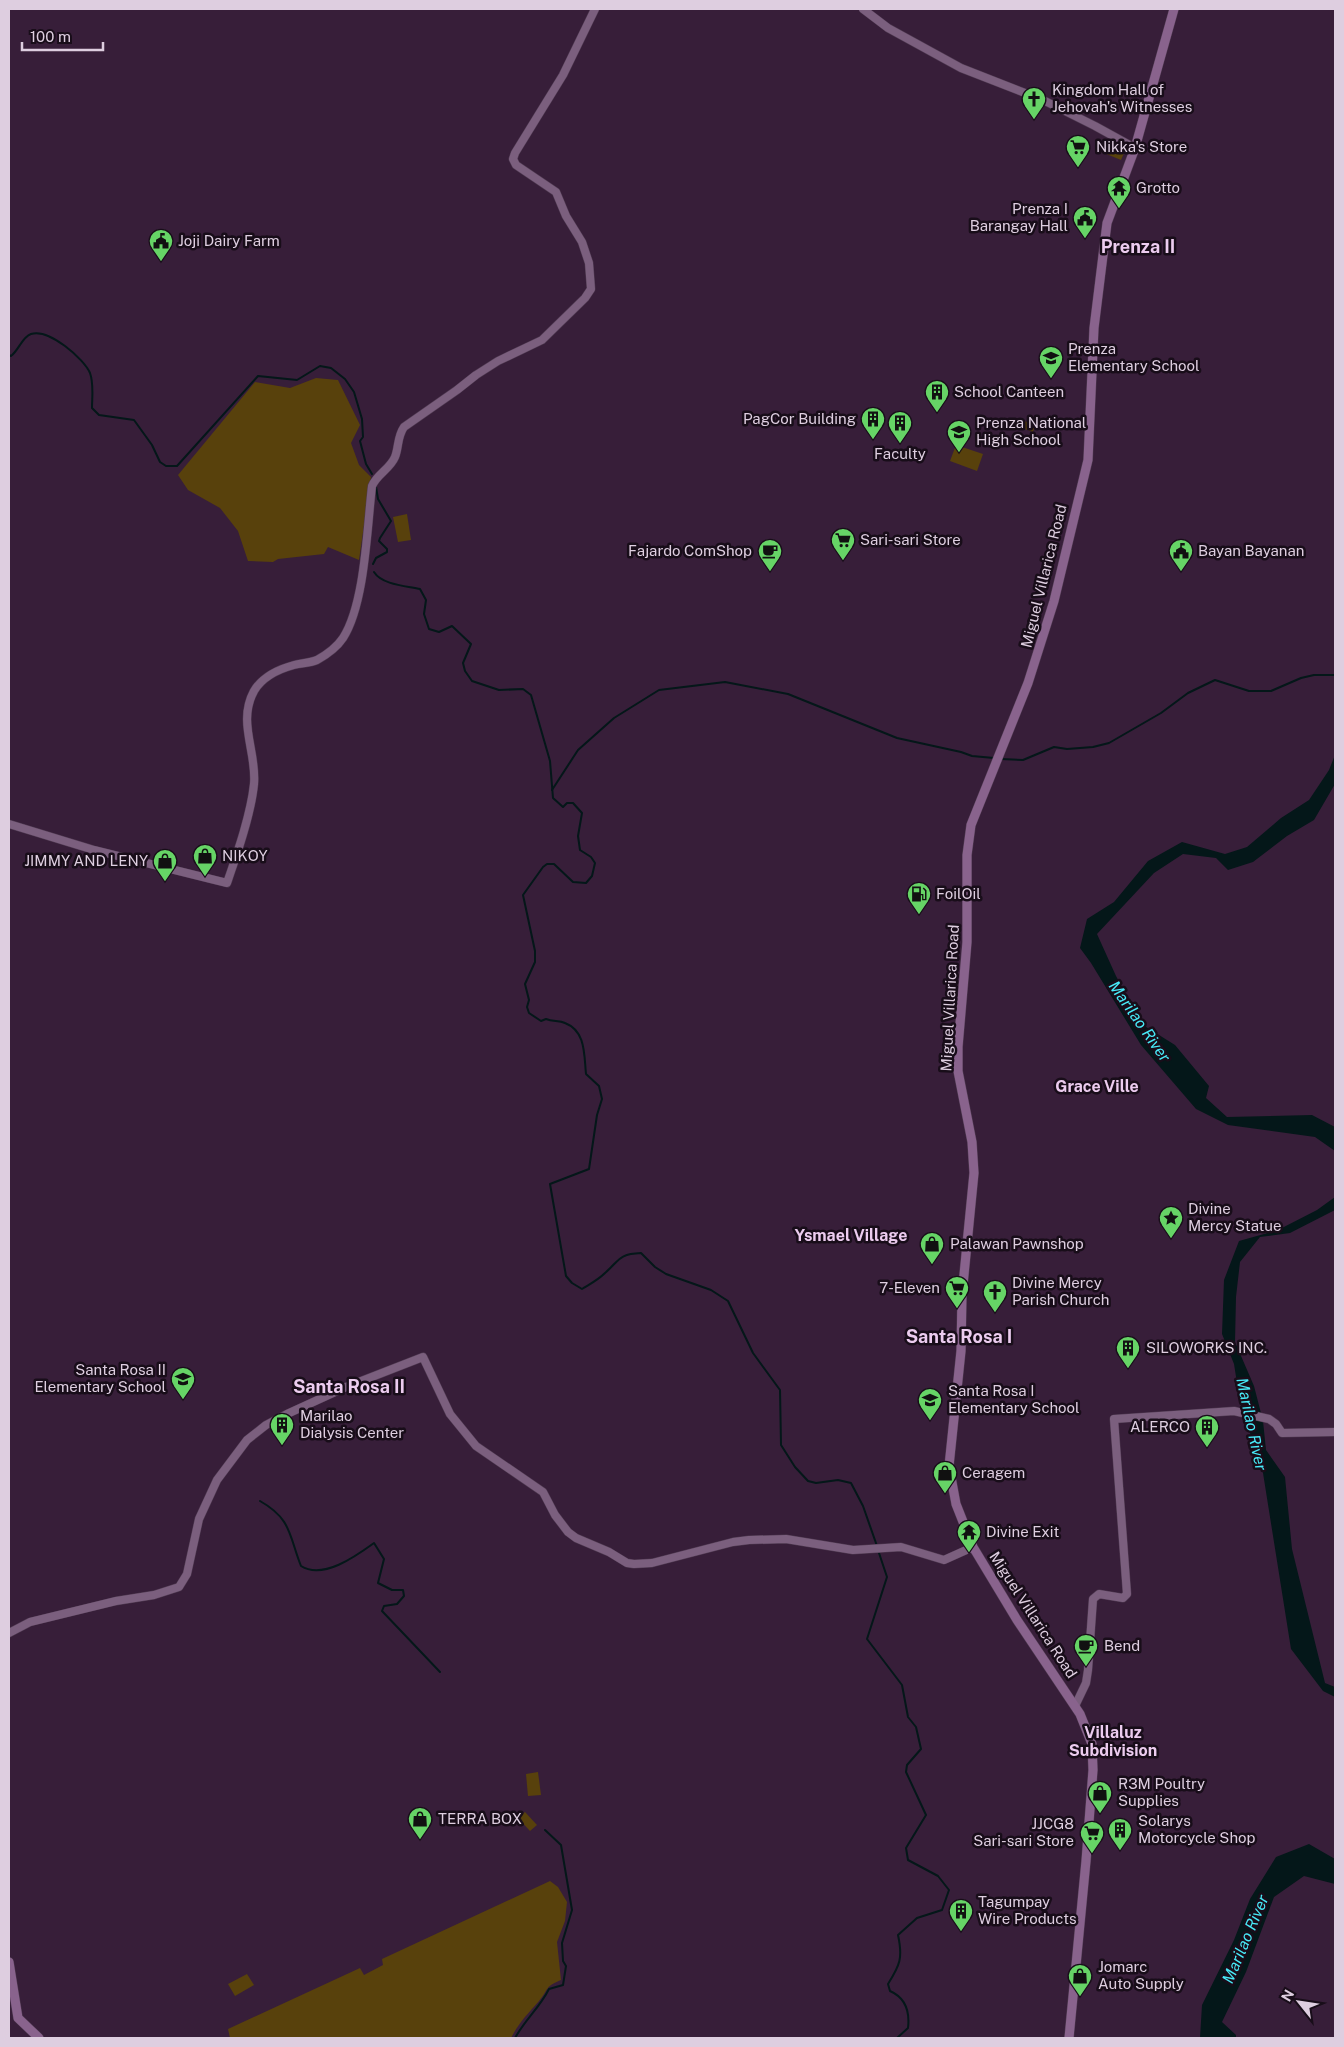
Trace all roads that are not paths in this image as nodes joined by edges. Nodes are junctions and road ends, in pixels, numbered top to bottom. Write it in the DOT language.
graph roads {
  1 [pos="595,9"];
  2 [pos="862,9"];
  3 [pos="1174,9"];
  4 [pos="1135,148"];
  5 [pos="9,824"];
  6 [pos="1335,1432"];
  7 [pos="973,1547"];
  8 [pos="9,1634"];
  9 [pos="1075,1706"];
  10 [pos="9,1962"];
  11 [pos="39,2038"];
  12 [pos="1069,2038"];
  1 -- 5 [label="street"];
  2 -- 4 [label="street"];
  3 -- 4 [label="main road, Miguel Villarica Road"];
  4 -- 7 [label="main road, Miguel Villarica Road"];
  6 -- 9 [label="street"];
  7 -- 8 [label="street"];
  7 -- 9 [label="main road, Miguel Villarica Road"];
  9 -- 12 [label="main road, Miguel Villarica Road"];
  10 -- 11 [label="main road"];
}
